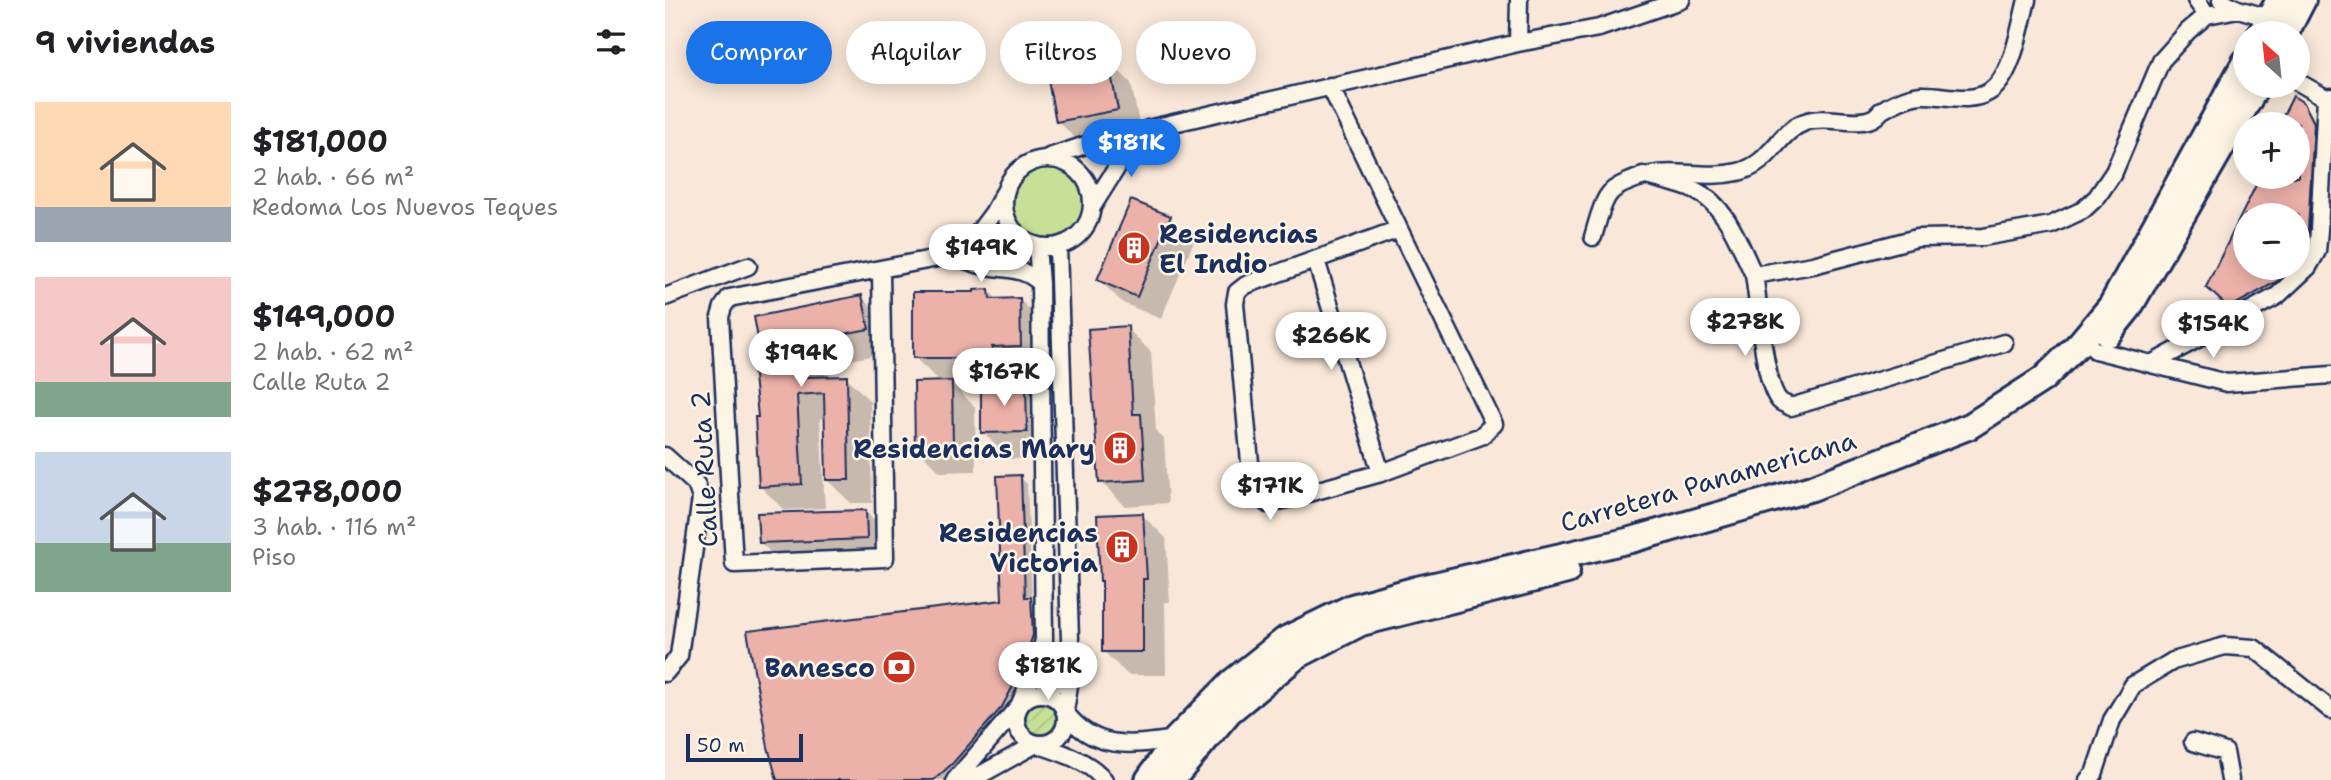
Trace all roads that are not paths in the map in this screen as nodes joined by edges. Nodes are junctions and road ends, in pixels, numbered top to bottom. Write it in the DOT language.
graph roads {
  1 [pos="1519,0"];
  2 [pos="2027,0"];
  3 [pos="2196,0"];
  4 [pos="2221,0"];
  5 [pos="2303,0"];
  6 [pos="1678,1"];
  7 [pos="2238,9"];
  8 [pos="2207,15"];
  9 [pos="2274,21"];
  10 [pos="1518,43"];
  11 [pos="2233,84"];
  12 [pos="1330,86"];
  13 [pos="2310,88"];
  14 [pos="2328,97"];
  15 [pos="2250,98"];
  16 [pos="1144,132"];
  17 [pos="1042,160"];
  18 [pos="1643,175"];
  19 [pos="1011,180"];
  20 [pos="1092,207"];
  21 [pos="1399,229"];
  22 [pos="1593,237"];
  23 [pos="1037,246"];
  24 [pos="1058,246"];
  25 [pos="954,256"];
  26 [pos="1316,260"];
  27 [pos="748,266"];
  28 [pos="881,270"];
  29 [pos="1754,275"];
  30 [pos="1040,283"];
  31 [pos="665,297"];
  32 [pos="2004,343"];
  33 [pos="2095,350"];
  34 [pos="2151,363"];
  35 [pos="2331,375"];
  36 [pos="665,456"];
  37 [pos="1381,473"];
  38 [pos="1037,665"];
  39 [pos="1071,672"];
  40 [pos="665,673"];
  41 [pos="1019,706"];
  42 [pos="2331,710"];
  43 [pos="1065,712"];
  44 [pos="1176,739"];
  45 [pos="2193,742"];
  46 [pos="1036,744"];
  47 [pos="955,780"];
  48 [pos="971,780"];
  49 [pos="1104,780"];
  50 [pos="1148,780"];
  51 [pos="1173,780"];
  52 [pos="2088,780"];
  53 [pos="2230,780"];
  1 -- 10 [label="street"];
  2 -- 18 [label="street"];
  3 -- 8 [label="street"];
  4 -- 7 [label="street"];
  5 -- 9 [label="main road"];
  6 -- 10 [label="street"];
  7 -- 8 [label="street"];
  7 -- 9 [label="street"];
  8 -- 29 [label="street"];
  10 -- 12 [label="street"];
  11 -- 44 [label="main road, Carretera Panamericana"];
  12 -- 16 [label="street"];
  12 -- 21 [label="street"];
  13 -- 14 [label="street"];
  14 -- 34 [label="street"];
  15 -- 33 [label="main road, Carretera Panamericana"];
  16 -- 17 [label="street"];
  16 -- 20 [label="street"];
  17 -- 19 [label="street"];
  17 -- 20 [label="street"];
  18 -- 22 [label="street"];
  18 -- 29 [label="street"];
  19 -- 23 [label="street"];
  19 -- 25 [label="street"];
  20 -- 24 [label="street"];
  21 -- 26 [label="street"];
  21 -- 37 [label="street"];
  23 -- 24 [label="street"];
  23 -- 30 [label="street"];
  24 -- 39 [label="street"];
  25 -- 28 [label="street, Calle Ruta 2"];
  25 -- 30 [label="street"];
  26 -- 37 [label="street"];
  26 -- 37 [label="street"];
  27 -- 31 [label="street"];
  28 -- 28 [label="street, Calle Ruta 2"];
  29 -- 32 [label="street"];
  30 -- 38 [label="street"];
  33 -- 34 [label="street"];
  33 -- 51 [label="main road, Carretera Panamericana"];
  34 -- 35 [label="street"];
  36 -- 40 [label="street"];
  38 -- 39 [label="street"];
  38 -- 41 [label="street"];
  39 -- 43 [label="street"];
  41 -- 43 [label="street"];
  41 -- 46 [label="street"];
  41 -- 47 [label="street"];
  42 -- 52 [label="street"];
  43 -- 44 [label="street"];
  43 -- 46 [label="street"];
  44 -- 50 [label="main road, Carretera Panamericana"];
  45 -- 53 [label="street"];
  46 -- 48 [label="street"];
  46 -- 49 [label="street"];
}
